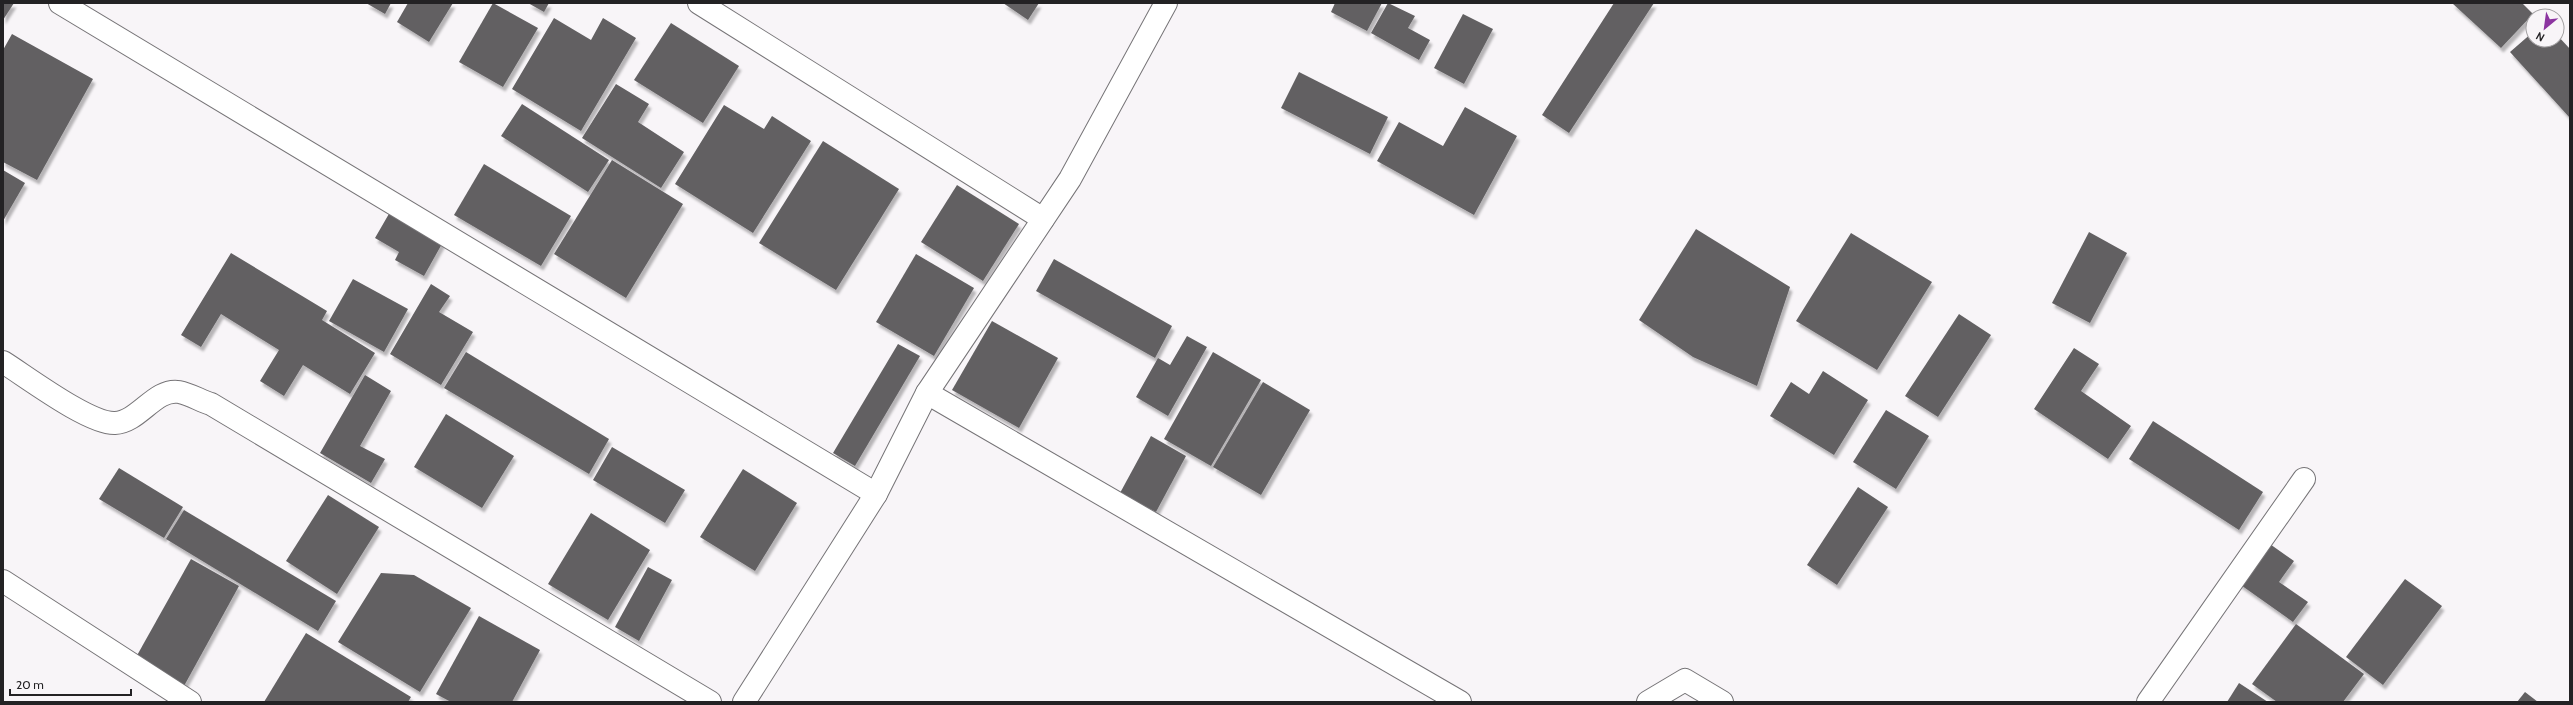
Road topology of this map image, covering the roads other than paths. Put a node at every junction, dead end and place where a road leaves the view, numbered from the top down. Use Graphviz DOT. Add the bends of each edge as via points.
graph roads {
  1 [pos="60,3"];
  2 [pos="699,3"];
  3 [pos="1166,3"];
  4 [pos="1043,219"];
  5 [pos="3,362"];
  6 [pos="927,393"];
  7 [pos="2304,479"];
  8 [pos="876,494"];
  9 [pos="3,581"];
  10 [pos="190,702"];
  11 [pos="710,702"];
  12 [pos="744,702"];
  13 [pos="1460,702"];
  14 [pos="1648,702"];
  15 [pos="1722,702"];
  16 [pos="2148,702"];
  1 -- 8 [label="street"];
  2 -- 4 [label="street"];
  3 -- 4 [label="street" via="1070,179"];
  4 -- 6 [label="street"];
  5 -- 11 [label="street" via="92,418 115,423 135,416 165,394 178,392 210,404"];
  6 -- 8 [label="street"];
  6 -- 13 [label="street"];
  7 -- 16 [label="street"];
  8 -- 12 [label="street"];
  9 -- 10 [label="street"];
  14 -- 15 [label="street" via="1685,680"];
}
